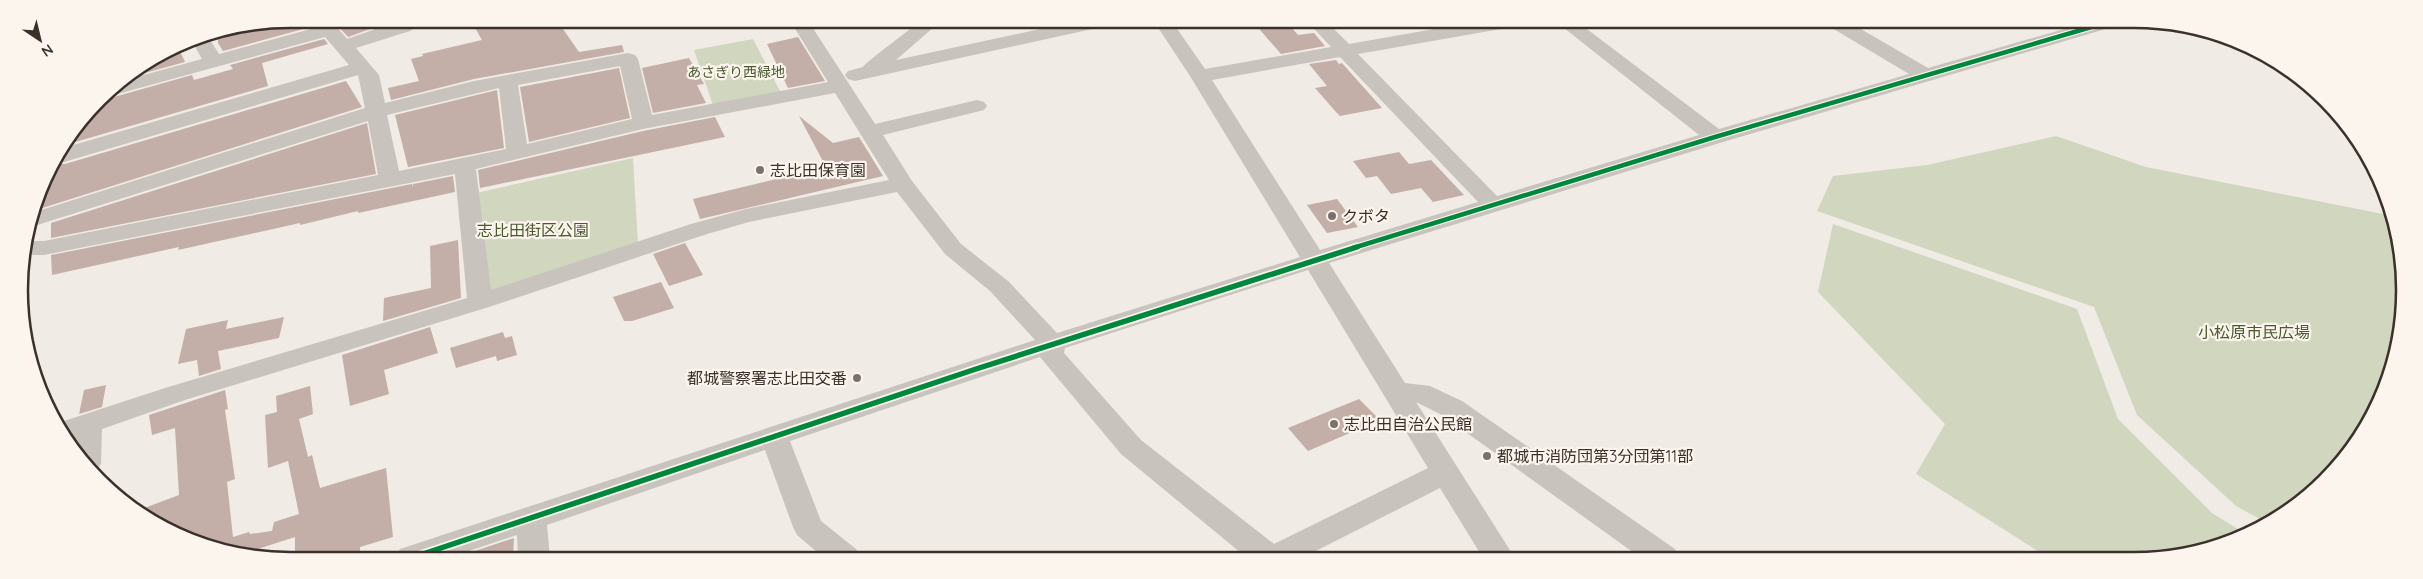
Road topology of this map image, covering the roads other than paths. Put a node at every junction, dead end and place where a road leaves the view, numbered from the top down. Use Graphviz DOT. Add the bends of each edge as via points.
graph roads {
  1 [pos="312,28"];
  2 [pos="328,28"];
  3 [pos="400,28"];
  4 [pos="805,28"];
  5 [pos="923,28"];
  6 [pos="1071,28"];
  7 [pos="1167,28"];
  8 [pos="1323,28"];
  9 [pos="1472,28"];
  10 [pos="1573,28"];
  11 [pos="1846,28"];
  12 [pos="2088,28"];
  13 [pos="202,42"];
  14 [pos="344,46"];
  15 [pos="1344,50"];
  16 [pos="214,62"];
  17 [pos="363,66"];
  18 [pos="1925,75"];
  19 [pos="1200,76"];
  20 [pos="843,80"];
  21 [pos="508,81"];
  22 [pos="125,86"];
  23 [pos="977,106"];
  24 [pos="377,111"];
  25 [pos="643,123"];
  26 [pos="870,132"];
  27 [pos="1715,136"];
  28 [pos="517,152"];
  29 [pos="65,154"];
  30 [pos="465,165"];
  31 [pos="390,179"];
  32 [pos="903,184"];
  33 [pos="1493,205"];
  34 [pos="37,219"];
  35 [pos="31,248"];
  36 [pos="1312,260"];
  37 [pos="480,302"];
  38 [pos="1052,343"];
  39 [pos="1397,392"];
  40 [pos="75,428"];
  41 [pos="774,436"];
  42 [pos="81,448"];
  43 [pos="1446,472"];
  44 [pos="531,519"];
  45 [pos="429,552"];
  46 [pos="534,552"];
  47 [pos="837,552"];
  48 [pos="1262,552"];
  49 [pos="1286,552"];
  50 [pos="1496,552"];
  51 [pos="1656,552"];
  1 -- 16 [label="street"];
  2 -- 14 [label="street"];
  3 -- 14 [label="street"];
  4 -- 20 [label="street"];
  5 -- 20 [label="street" via="882,62"];
  6 -- 20 [label="street"];
  7 -- 19 [label="street"];
  8 -- 15 [label="street"];
  9 -- 15 [label="street"];
  10 -- 27 [label="street"];
  11 -- 18 [label="street"];
  12 -- 18 [label="street"];
  13 -- 16 [label="street"];
  14 -- 17 [label="street"];
  15 -- 19 [label="street"];
  15 -- 33 [label="street"];
  16 -- 22 [label="street"];
  17 -- 24 [label="street" via="369,75"];
  17 -- 29 [label="street"];
  18 -- 27 [label="street"];
  19 -- 36 [label="street"];
  20 -- 25 [label="street"];
  20 -- 26 [label="street"];
  21 -- 24 [label="street"];
  21 -- 25 [label="street" via="628,59"];
  21 -- 28 [label="street"];
  23 -- 26 [label="street"];
  24 -- 31 [label="street"];
  24 -- 34 [label="street"];
  25 -- 28 [label="street"];
  26 -- 32 [label="street"];
  27 -- 33 [label="street"];
  28 -- 30 [label="street"];
  30 -- 31 [label="street"];
  30 -- 37 [label="street"];
  31 -- 35 [label="street"];
  32 -- 37 [label="street" via="746,216 699,229"];
  32 -- 38 [label="street" via="953,249 1000,286"];
  33 -- 36 [label="street"];
  36 -- 38 [label="street"];
  36 -- 39 [label="street"];
  37 -- 40 [label="street"];
  38 -- 41 [label="street"];
  38 -- 48 [label="street" via="1051,354 1131,447"];
  39 -- 43 [label="street"];
  39 -- 51 [label="street" via="1420,392 1452,408"];
  40 -- 42 [label="street"];
  41 -- 44 [label="street"];
  41 -- 47 [label="street" via="808,527"];
  43 -- 49 [label="street"];
  43 -- 50 [label="street"];
  44 -- 45 [label="street"];
  44 -- 46 [label="street"];
}
